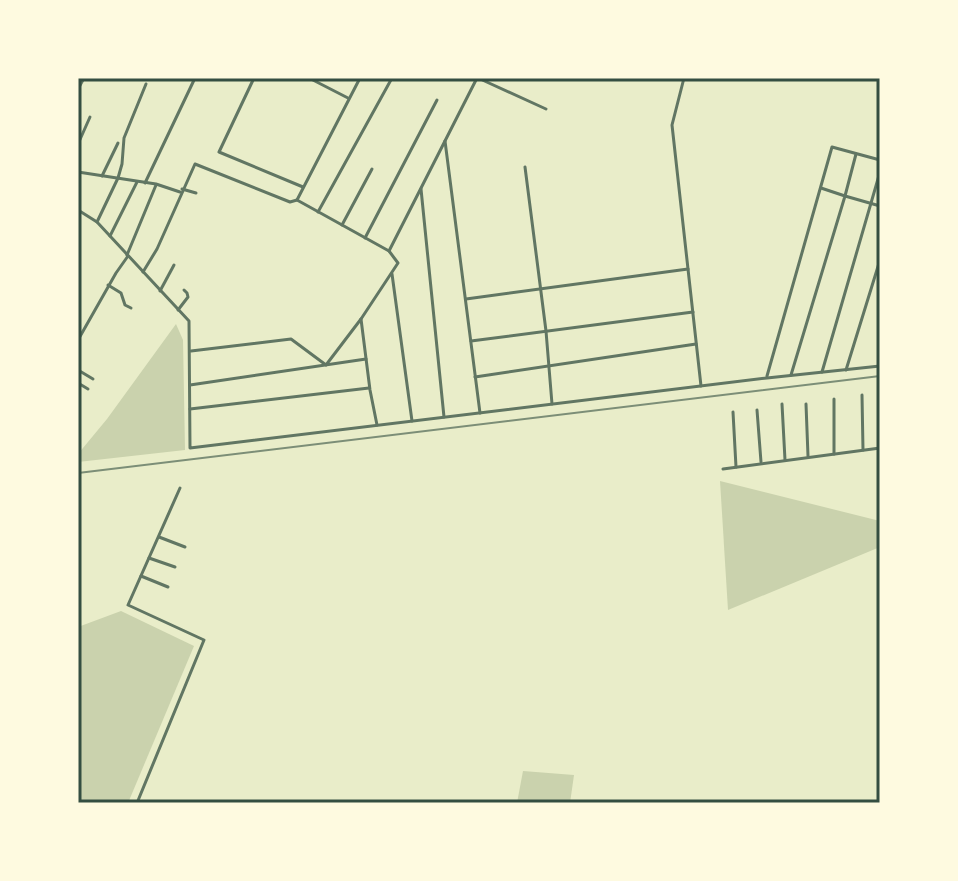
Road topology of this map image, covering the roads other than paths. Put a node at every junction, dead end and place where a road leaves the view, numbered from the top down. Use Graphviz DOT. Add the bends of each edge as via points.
graph roads {
  1 [pos="84,78"];
  2 [pos="195,78"];
  3 [pos="254,78"];
  4 [pos="309,78"];
  5 [pos="360,78"];
  6 [pos="392,78"];
  7 [pos="477,78"];
  8 [pos="684,78"];
  9 [pos="146,84"];
  10 [pos="78,89"];
  11 [pos="350,99"];
  12 [pos="437,100"];
  13 [pos="546,109"];
  14 [pos="90,117"];
  15 [pos="445,141"];
  16 [pos="118,143"];
  17 [pos="78,144"];
  18 [pos="856,154"];
  19 [pos="880,160"];
  20 [pos="525,167"];
  21 [pos="372,169"];
  22 [pos="78,172"];
  23 [pos="880,172"];
  24 [pos="102,176"];
  25 [pos="118,178"];
  26 [pos="137,181"];
  27 [pos="145,183"];
  28 [pos="156,184"];
  29 [pos="303,187"];
  30 [pos="820,188"];
  31 [pos="421,189"];
  32 [pos="182,191"];
  33 [pos="196,193"];
  34 [pos="845,196"];
  35 [pos="297,200"];
  36 [pos="870,203"];
  37 [pos="880,206"];
  38 [pos="78,210"];
  39 [pos="318,212"];
  40 [pos="97,222"];
  41 [pos="342,225"];
  42 [pos="110,236"];
  43 [pos="365,238"];
  44 [pos="389,251"];
  45 [pos="128,256"];
  46 [pos="880,260"];
  47 [pos="174,265"];
  48 [pos="688,269"];
  49 [pos="143,272"];
  50 [pos="392,274"];
  51 [pos="108,285"];
  52 [pos="540,288"];
  53 [pos="184,290"];
  54 [pos="160,291"];
  55 [pos="465,299"];
  56 [pos="131,308"];
  57 [pos="178,310"];
  58 [pos="693,312"];
  59 [pos="361,319"];
  60 [pos="546,331"];
  61 [pos="78,340"];
  62 [pos="470,341"];
  63 [pos="696,344"];
  64 [pos="189,351"];
  65 [pos="366,359"];
  66 [pos="326,365"];
  67 [pos="549,366"];
  68 [pos="880,366"];
  69 [pos="78,370"];
  70 [pos="846,370"];
  71 [pos="822,372"];
  72 [pos="791,375"];
  73 [pos="475,377"];
  74 [pos="767,378"];
  75 [pos="93,379"];
  76 [pos="78,383"];
  77 [pos="190,385"];
  78 [pos="701,386"];
  79 [pos="369,388"];
  80 [pos="88,389"];
  81 [pos="862,395"];
  82 [pos="834,399"];
  83 [pos="552,404"];
  84 [pos="782,404"];
  85 [pos="806,404"];
  86 [pos="190,409"];
  87 [pos="757,410"];
  88 [pos="733,412"];
  89 [pos="480,413"];
  90 [pos="444,417"];
  91 [pos="412,421"];
  92 [pos="377,425"];
  93 [pos="880,448"];
  94 [pos="863,450"];
  95 [pos="834,454"];
  96 [pos="808,458"];
  97 [pos="785,461"];
  98 [pos="761,464"];
  99 [pos="736,467"];
  100 [pos="723,469"];
  101 [pos="180,488"];
  102 [pos="159,537"];
  103 [pos="185,547"];
  104 [pos="149,558"];
  105 [pos="175,567"];
  106 [pos="141,576"];
  107 [pos="168,587"];
  108 [pos="137,803"];
  1 -- 10 [label="street"];
  2 -- 27 [label="street"];
  3 -- 29 [label="street" via="219,152"];
  4 -- 11 [label="street"];
  5 -- 11 [label="street"];
  6 -- 39 [label="street"];
  7 -- 13 [label="street"];
  7 -- 15 [label="street"];
  8 -- 48 [label="street" via="672,125"];
  9 -- 25 [label="street" via="124,138"];
  11 -- 29 [label="street"];
  12 -- 43 [label="street"];
  14 -- 17 [label="street"];
  15 -- 31 [label="street"];
  15 -- 55 [label="street"];
  16 -- 24 [label="street"];
  18 -- 19 [label="street"];
  18 -- 30 [label="street" via="832,147"];
  18 -- 34 [label="street"];
  20 -- 52 [label="street"];
  21 -- 41 [label="street"];
  22 -- 24 [label="street"];
  23 -- 36 [label="street"];
  24 -- 25 [label="street"];
  25 -- 26 [label="street"];
  25 -- 40 [label="street"];
  26 -- 27 [label="street"];
  26 -- 42 [label="street"];
  27 -- 28 [label="street"];
  28 -- 32 [label="street"];
  28 -- 45 [label="street"];
  29 -- 35 [label="street"];
  30 -- 34 [label="street"];
  30 -- 74 [label="street"];
  31 -- 44 [label="street"];
  31 -- 90 [label="street"];
  32 -- 33 [label="street"];
  32 -- 35 [label="street" via="195,164 290,202"];
  32 -- 49 [label="street"];
  34 -- 36 [label="street"];
  34 -- 72 [label="street"];
  35 -- 39 [label="street"];
  36 -- 37 [label="street"];
  36 -- 71 [label="street"];
  38 -- 40 [label="street"];
  39 -- 41 [label="street"];
  40 -- 42 [label="street"];
  41 -- 43 [label="street"];
  42 -- 45 [label="street"];
  43 -- 44 [label="street"];
  44 -- 50 [label="street" via="398,263"];
  45 -- 49 [label="street"];
  45 -- 51 [label="street"];
  46 -- 70 [label="street"];
  47 -- 54 [label="street"];
  48 -- 52 [label="street"];
  48 -- 58 [label="street"];
  49 -- 54 [label="street"];
  50 -- 59 [label="street"];
  50 -- 91 [label="street"];
  51 -- 56 [label="street"];
  51 -- 61 [label="street"];
  52 -- 55 [label="street"];
  52 -- 60 [label="street"];
  53 -- 57 [label="street" via="188,297"];
  54 -- 57 [label="street"];
  55 -- 62 [label="street"];
  57 -- 64 [label="street" via="189,321"];
  58 -- 60 [label="street"];
  58 -- 63 [label="street"];
  59 -- 65 [label="street"];
  59 -- 66 [label="street"];
  60 -- 62 [label="street"];
  60 -- 67 [label="street"];
  62 -- 73 [label="street"];
  63 -- 67 [label="street"];
  63 -- 78 [label="street"];
  64 -- 66 [label="street" via="291,339"];
  64 -- 77 [label="street"];
  65 -- 66 [label="street"];
  65 -- 79 [label="street"];
  66 -- 77 [label="street"];
  67 -- 73 [label="street"];
  67 -- 83 [label="street"];
  68 -- 70 [label="street"];
  69 -- 75 [label="street"];
  70 -- 71 [label="street"];
  71 -- 72 [label="street"];
  72 -- 74 [label="street"];
  73 -- 89 [label="street"];
  74 -- 78 [label="street"];
  76 -- 80 [label="street"];
  77 -- 86 [label="street"];
  78 -- 83 [label="street"];
  79 -- 86 [label="street"];
  79 -- 92 [label="street"];
  81 -- 94 [label="street"];
  82 -- 95 [label="street"];
  83 -- 89 [label="street"];
  84 -- 97 [label="street"];
  85 -- 96 [label="street"];
  86 -- 92 [label="street" via="190,448"];
  87 -- 98 [label="street"];
  88 -- 99 [label="street"];
  89 -- 90 [label="street"];
  90 -- 91 [label="street"];
  91 -- 92 [label="street"];
  93 -- 94 [label="street"];
  94 -- 95 [label="street"];
  95 -- 96 [label="street"];
  96 -- 97 [label="street"];
  97 -- 98 [label="street"];
  98 -- 99 [label="street"];
  99 -- 100 [label="street"];
  101 -- 102 [label="street"];
  102 -- 103 [label="street"];
  102 -- 104 [label="street"];
  104 -- 105 [label="street"];
  104 -- 106 [label="street"];
  106 -- 107 [label="street"];
  106 -- 108 [label="street" via="128,605 204,640"];
}
